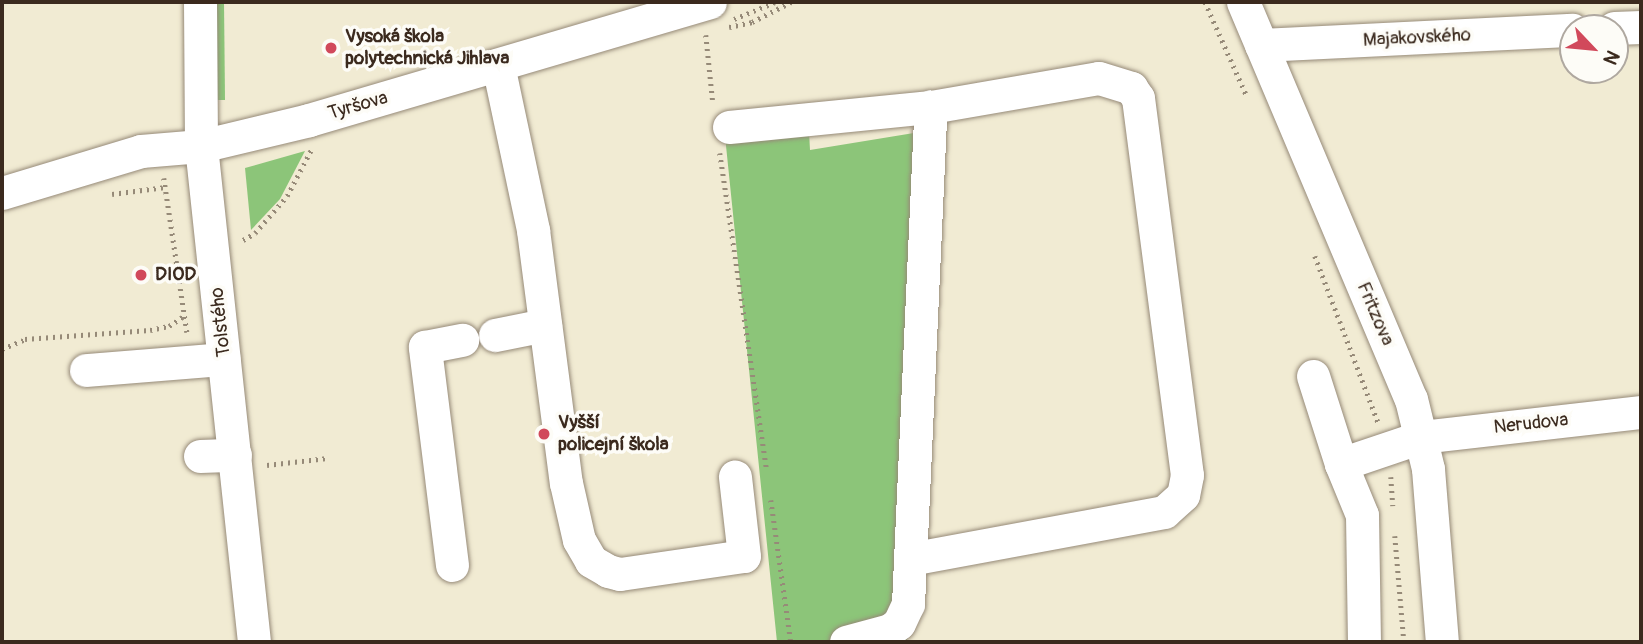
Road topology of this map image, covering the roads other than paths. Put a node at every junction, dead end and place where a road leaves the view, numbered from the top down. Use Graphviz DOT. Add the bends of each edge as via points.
graph roads {
  1 [pos="200,2"];
  2 [pos="1243,2"];
  3 [pos="710,8"];
  4 [pos="1559,31"];
  5 [pos="1261,45"];
  6 [pos="498,65"];
  7 [pos="931,107"];
  8 [pos="721,128"];
  9 [pos="201,146"];
  10 [pos="2,193"];
  11 [pos="545,325"];
  12 [pos="495,335"];
  13 [pos="462,340"];
  14 [pos="225,359"];
  15 [pos="86,370"];
  16 [pos="1313,376"];
  17 [pos="1641,412"];
  18 [pos="1421,437"];
  19 [pos="234,455"];
  20 [pos="200,456"];
  21 [pos="1341,464"];
  22 [pos="735,477"];
  23 [pos="911,559"];
  24 [pos="452,565"];
  25 [pos="254,642"];
  26 [pos="846,642"];
  27 [pos="1364,642"];
  28 [pos="1442,642"];
  1 -- 9 [label="street, Tolstého"];
  2 -- 5 [label="street, Fritzova"];
  3 -- 6 [label="street, Tyršova"];
  4 -- 5 [label="street, Majakovského"];
  5 -- 18 [label="street, Fritzova" via="1411,399"];
  6 -- 9 [label="street, Tyršova"];
  6 -- 11 [label="street" via="533,230"];
  7 -- 8 [label="street"];
  7 -- 23 [label="street"];
  7 -- 23 [label="street" via="1099,78 1131,88 1138,98 1186,485 1175,505 1164,512"];
  9 -- 10 [label="street, Tyršova" via="155,149"];
  9 -- 14 [label="street, Tolstého"];
  11 -- 12 [label="street"];
  11 -- 22 [label="street" via="566,483 579,540 591,561 620,574 744,556"];
  13 -- 24 [label="street" via="425,347"];
  14 -- 15 [label="street"];
  14 -- 19 [label="street, Tolstého"];
  16 -- 21 [label="street"];
  17 -- 18 [label="street, Nerudova"];
  18 -- 21 [label="street, Nerudova"];
  18 -- 28 [label="street, Fritzova" via="1428,469"];
  19 -- 20 [label="street"];
  19 -- 25 [label="street, Tolstého"];
  21 -- 27 [label="street" via="1362,515"];
  23 -- 26 [label="street" via="908,604 899,623 890,631"];
}
